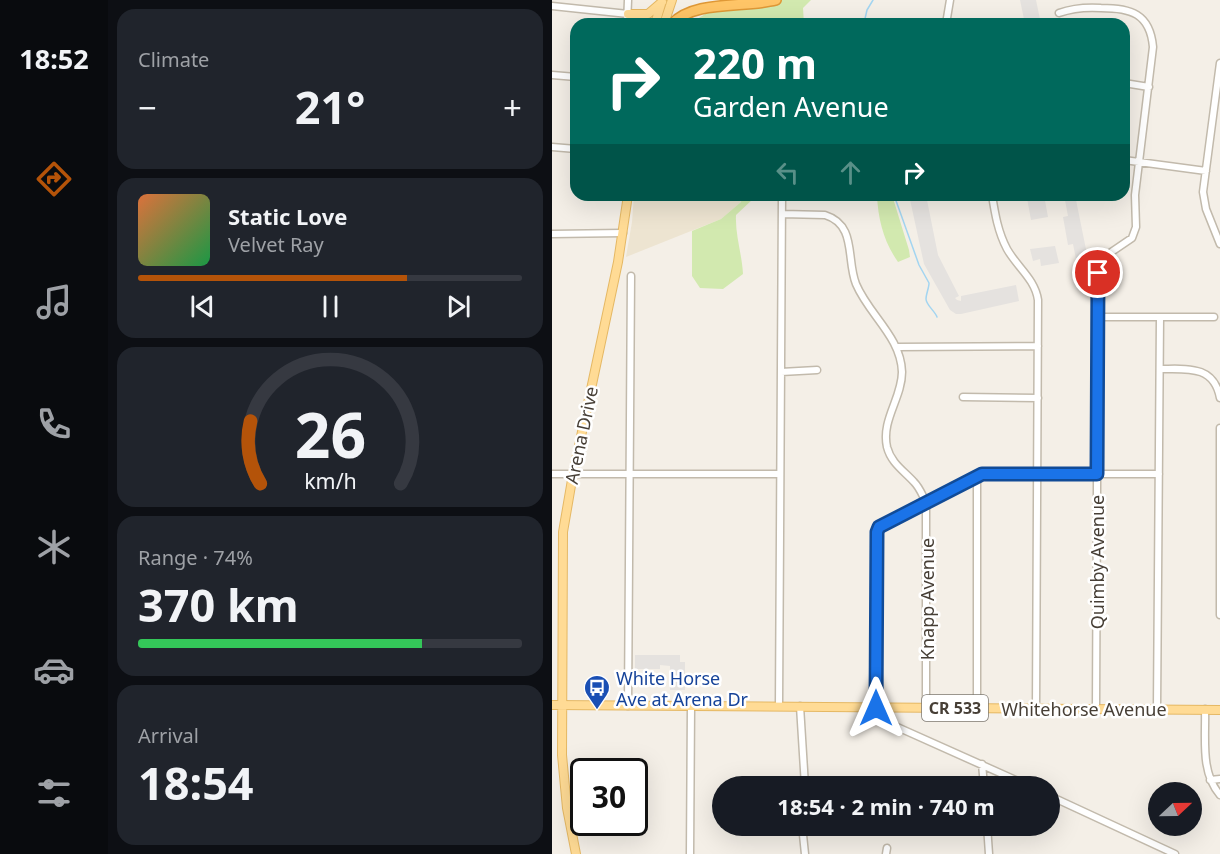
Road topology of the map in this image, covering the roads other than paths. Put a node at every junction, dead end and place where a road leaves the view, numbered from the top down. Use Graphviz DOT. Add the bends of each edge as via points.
graph roads {
  1 [pos="628,0"];
  2 [pos="672,0"];
  3 [pos="776,0"];
  4 [pos="950,0"];
  5 [pos="662,1"];
  6 [pos="552,6"];
  7 [pos="1059,13"];
  8 [pos="628,14"];
  9 [pos="628,18"];
  10 [pos="657,18"];
  11 [pos="666,18"];
  12 [pos="678,18"];
  13 [pos="947,18"];
  14 [pos="1220,63"];
  15 [pos="552,75"];
  16 [pos="570,76"];
  17 [pos="1130,84"];
  18 [pos="1149,87"];
  19 [pos="1216,115"];
  20 [pos="552,147"];
  21 [pos="570,148"];
  22 [pos="1130,161"];
  23 [pos="1140,162"];
  24 [pos="1206,171"];
  25 [pos="623,201"];
  26 [pos="627,201"];
  27 [pos="782,201"];
  28 [pos="993,201"];
  29 [pos="782,214"];
  30 [pos="623,233"];
  31 [pos="552,234"];
  32 [pos="1220,244"];
  33 [pos="631,276"];
  34 [pos="1098,316"];
  35 [pos="1160,317"];
  36 [pos="1214,317"];
  37 [pos="1038,346"];
  38 [pos="897,347"];
  39 [pos="1160,369"];
  40 [pos="817,370"];
  41 [pos="781,372"];
  42 [pos="1218,382"];
  43 [pos="963,397"];
  44 [pos="1038,398"];
  45 [pos="1220,398"];
  46 [pos="1220,428"];
  47 [pos="552,474"];
  48 [pos="573,474"];
  49 [pos="629,474"];
  50 [pos="780,474"];
  51 [pos="1037,474"];
  52 [pos="1097,474"];
  53 [pos="1159,474"];
  54 [pos="977,476"];
  55 [pos="926,502"];
  56 [pos="1220,615"];
  57 [pos="552,705"];
  58 [pos="561,705"];
  59 [pos="779,705"];
  60 [pos="628,706"];
  61 [pos="691,706"];
  62 [pos="800,706"];
  63 [pos="876,708"];
  64 [pos="926,708"];
  65 [pos="977,709"];
  66 [pos="1036,709"];
  67 [pos="1096,709"];
  68 [pos="1157,709"];
  69 [pos="1205,710"];
  70 [pos="1220,710"];
  71 [pos="982,764"];
  72 [pos="804,776"];
  73 [pos="983,776"];
  74 [pos="1008,776"];
  75 [pos="1210,780"];
  76 [pos="1220,780"];
  77 [pos="1220,795"];
  78 [pos="1060,801"];
  79 [pos="803,836"];
  80 [pos="988,836"];
  81 [pos="576,854"];
  82 [pos="690,854"];
  83 [pos="805,854"];
  84 [pos="989,854"];
  85 [pos="1175,854"];
  1 -- 8 [label="street"];
  2 -- 11 [label="main road"];
  3 -- 12 [label="highway" via="699,7"];
  4 -- 13 [label="street"];
  5 -- 8 [label="main road" via="648,14"];
  5 -- 10 [label="main road"];
  6 -- 8 [label="street"];
  7 -- 18 [label="street, Quimby Avenue" via="1080,7 1133,11 1149,28 1153,40"];
  8 -- 9 [label="street"];
  14 -- 19 [label="street"];
  15 -- 16 [label="street"];
  17 -- 18 [label="street"];
  18 -- 23 [label="street, Quimby Avenue"];
  19 -- 24 [label="street"];
  20 -- 21 [label="street"];
  22 -- 23 [label="street"];
  23 -- 24 [label="street"];
  23 -- 34 [label="street, Quimby Avenue" via="1136,227 1132,238 1107,255 1100,266"];
  24 -- 32 [label="street" via="1204,201"];
  25 -- 30 [label="main road, Arena Drive"];
  26 -- 30 [label="main road, Arena Drive"];
  27 -- 29 [label="street"];
  28 -- 37 [label="street" via="1006,247 1037,290"];
  29 -- 38 [label="street" via="825,215 842,225 849,240 857,286"];
  29 -- 41 [label="street"];
  30 -- 31 [label="street"];
  30 -- 48 [label="main road, Arena Drive"];
  33 -- 49 [label="street"];
  34 -- 35 [label="street"];
  34 -- 52 [label="street, Quimby Avenue"];
  35 -- 36 [label="street"];
  35 -- 39 [label="street"];
  37 -- 38 [label="street"];
  37 -- 44 [label="street"];
  38 -- 55 [label="street" via="902,381 887,426 886,442 891,458 915,483"];
  39 -- 42 [label="street" via="1196,370"];
  39 -- 53 [label="street"];
  40 -- 41 [label="street"];
  41 -- 50 [label="street"];
  42 -- 45 [label="street"];
  43 -- 44 [label="street"];
  44 -- 51 [label="street"];
  46 -- 56 [label="street"];
  47 -- 48 [label="street"];
  48 -- 49 [label="street"];
  48 -- 58 [label="main road, Arena Drive" via="563,532"];
  49 -- 50 [label="street"];
  49 -- 60 [label="street"];
  50 -- 59 [label="street"];
  51 -- 52 [label="street"];
  51 -- 54 [label="street"];
  51 -- 66 [label="street"];
  52 -- 53 [label="street"];
  52 -- 67 [label="street, Quimby Avenue"];
  53 -- 68 [label="street"];
  54 -- 55 [label="street"];
  54 -- 65 [label="street"];
  55 -- 63 [label="street" via="879,527"];
  55 -- 64 [label="street, Knapp Avenue"];
  57 -- 58 [label="main road, Whitehorse Avenue / CR 533"];
  58 -- 60 [label="main road, Whitehorse Avenue / CR 533"];
  58 -- 81 [label="main road, Arena Drive" via="564,782"];
  59 -- 61 [label="main road, Whitehorse Avenue / CR 533"];
  59 -- 62 [label="main road, Whitehorse Avenue / CR 533"];
  60 -- 61 [label="main road, Whitehorse Avenue / CR 533"];
  61 -- 82 [label="street"];
  62 -- 63 [label="main road, Whitehorse Avenue / CR 533"];
  62 -- 72 [label="street"];
  63 -- 64 [label="main road, Whitehorse Avenue / CR 533"];
  63 -- 71 [label="street" via="886,722"];
  64 -- 65 [label="main road, Whitehorse Avenue / CR 533"];
  65 -- 66 [label="main road, Whitehorse Avenue / CR 533"];
  66 -- 67 [label="main road, Whitehorse Avenue / CR 533"];
  67 -- 68 [label="main road, Whitehorse Avenue / CR 533"];
  68 -- 69 [label="main road, Whitehorse Avenue / CR 533"];
  69 -- 70 [label="main road, Whitehorse Avenue / CR 533"];
  69 -- 75 [label="street"];
  71 -- 73 [label="street"];
  71 -- 74 [label="street"];
  75 -- 76 [label="street"];
  75 -- 77 [label="street"];
  78 -- 85 [label="street"];
  79 -- 83 [label="street"];
  80 -- 84 [label="street"];
}
